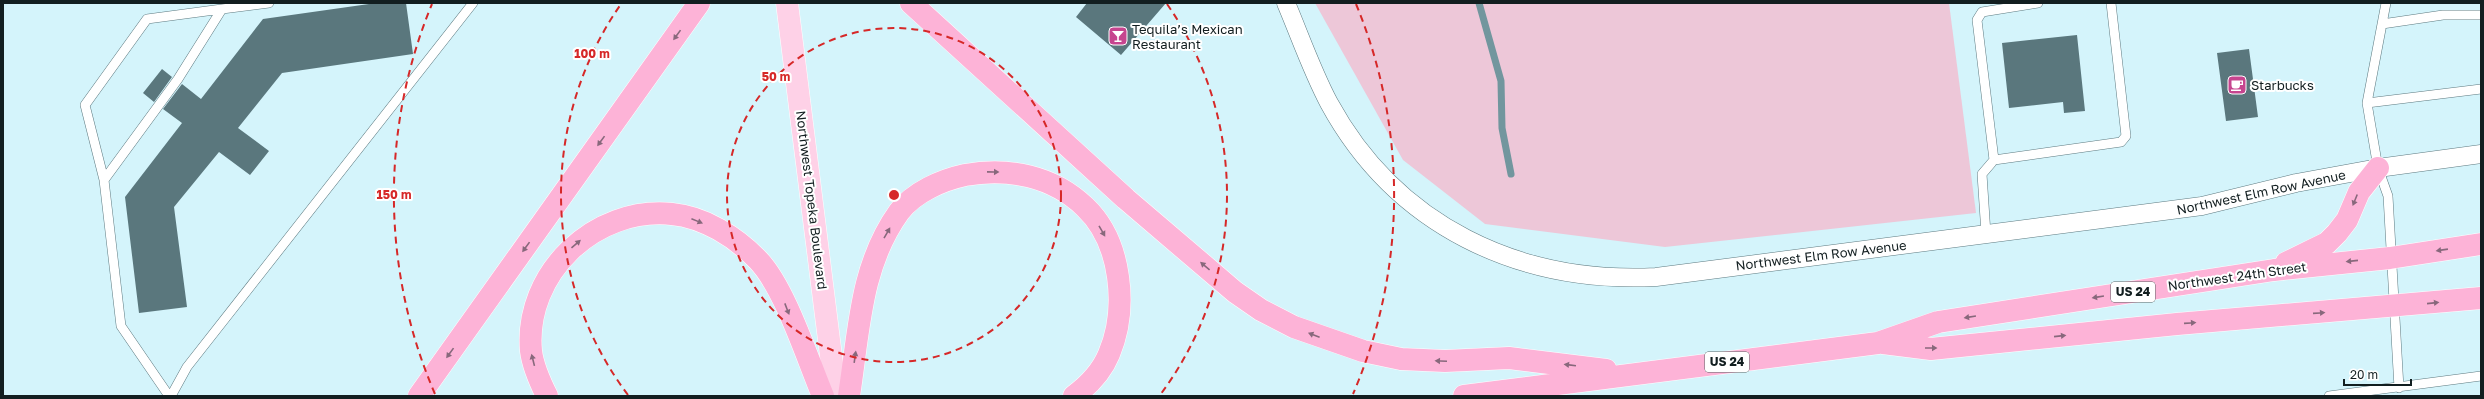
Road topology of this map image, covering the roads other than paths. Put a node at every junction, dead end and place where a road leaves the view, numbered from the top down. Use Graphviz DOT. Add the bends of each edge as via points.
graph roads {
  1 [pos="269,3"];
  2 [pos="473,3"];
  3 [pos="699,3"];
  4 [pos="787,3"];
  5 [pos="911,3"];
  6 [pos="1286,3"];
  7 [pos="2038,3"];
  8 [pos="2111,3"];
  9 [pos="2386,3"];
  10 [pos="222,9"];
  11 [pos="2481,15"];
  12 [pos="2382,24"];
  13 [pos="2481,89"];
  14 [pos="2367,103"];
  15 [pos="2481,154"];
  16 [pos="1994,160"];
  17 [pos="2378,168"];
  18 [pos="104,180"];
  19 [pos="1986,234"];
  20 [pos="2481,244"];
  21 [pos="2390,258"];
  22 [pos="2274,270"];
  23 [pos="2481,298"];
  24 [pos="2394,307"];
  25 [pos="1878,343"];
  26 [pos="1637,374"];
  27 [pos="2481,376"];
  28 [pos="1576,381"];
  29 [pos="2399,388"];
  30 [pos="170,396"];
  31 [pos="419,396"];
  32 [pos="547,396"];
  33 [pos="822,396"];
  34 [pos="836,396"];
  35 [pos="849,396"];
  36 [pos="1074,396"];
  37 [pos="1464,396"];
  38 [pos="1534,396"];
  39 [pos="2329,396"];
  1 -- 10 [label="lane"];
  2 -- 30 [label="lane" via="187,367"];
  3 -- 31 [label="highway, one-way"];
  4 -- 34 [label="main road, Northwest Topeka Boulevard"];
  26 -- 5 [label="highway, one-way" via="1509,358 1445,361 1401,359 1363,351 1294,327 1261,310 1223,282 1126,199"];
  6 -- 19 [label="street, Northwest Elm Row Avenue" via="1329,103 1351,138 1378,171 1413,204 1453,232 1520,262 1588,276 1656,276"];
  7 -- 16 [label="lane" via="1982,12 1977,20"];
  8 -- 16 [label="lane" via="2126,136 2121,142"];
  9 -- 12 [label="lane"];
  10 -- 18 [label="lane" via="178,79"];
  10 -- 18 [label="lane" via="147,19 85,105"];
  11 -- 12 [label="lane" via="2443,15"];
  12 -- 14 [label="lane"];
  13 -- 14 [label="lane"];
  14 -- 17 [label="lane"];
  15 -- 17 [label="street, Northwest Elm Row Avenue"];
  16 -- 19 [label="lane" via="1982,174"];
  17 -- 19 [label="street, Northwest Elm Row Avenue" via="2296,183 2202,206"];
  17 -- 21 [label="lane" via="2388,196"];
  17 -- 22 [label="highway, one-way" via="2358,192 2347,220 2327,243"];
  18 -- 30 [label="lane" via="121,326"];
  20 -- 21 [label="highway, Northwest 24th Street / US 24, one-way"];
  21 -- 22 [label="highway, Northwest 24th Street / US 24, one-way"];
  21 -- 24 [label="lane"];
  22 -- 25 [label="highway, Northwest 24th Street / US 24, one-way" via="1938,322"];
  24 -- 23 [label="highway, Northwest 24th Street / US 24, one-way"];
  25 -- 24 [label="highway, Northwest 24th Street / US 24, one-way" via="1931,349 2177,324"];
  24 -- 29 [label="lane"];
  25 -- 26 [label="highway, Northwest 24th Street / US 24"];
  26 -- 28 [label="highway, Northwest 24th Street / US 24"];
  27 -- 29 [label="lane"];
  28 -- 37 [label="highway, Northwest 24th Street / US 24"];
  28 -- 38 [label="highway"];
  29 -- 39 [label="lane"];
  32 -- 33 [label="highway, one-way" via="538,376 531,349 536,305 547,278 564,254 586,235 628,217 656,213 686,216 723,232 759,261 782,296"];
  35 -- 36 [label="highway, one-way" via="868,273 878,248 900,210 931,187 952,178 985,172 1014,173 1049,183 1069,194 1086,208 1106,239 1116,264 1120,316 1109,355 1089,385"];
}
